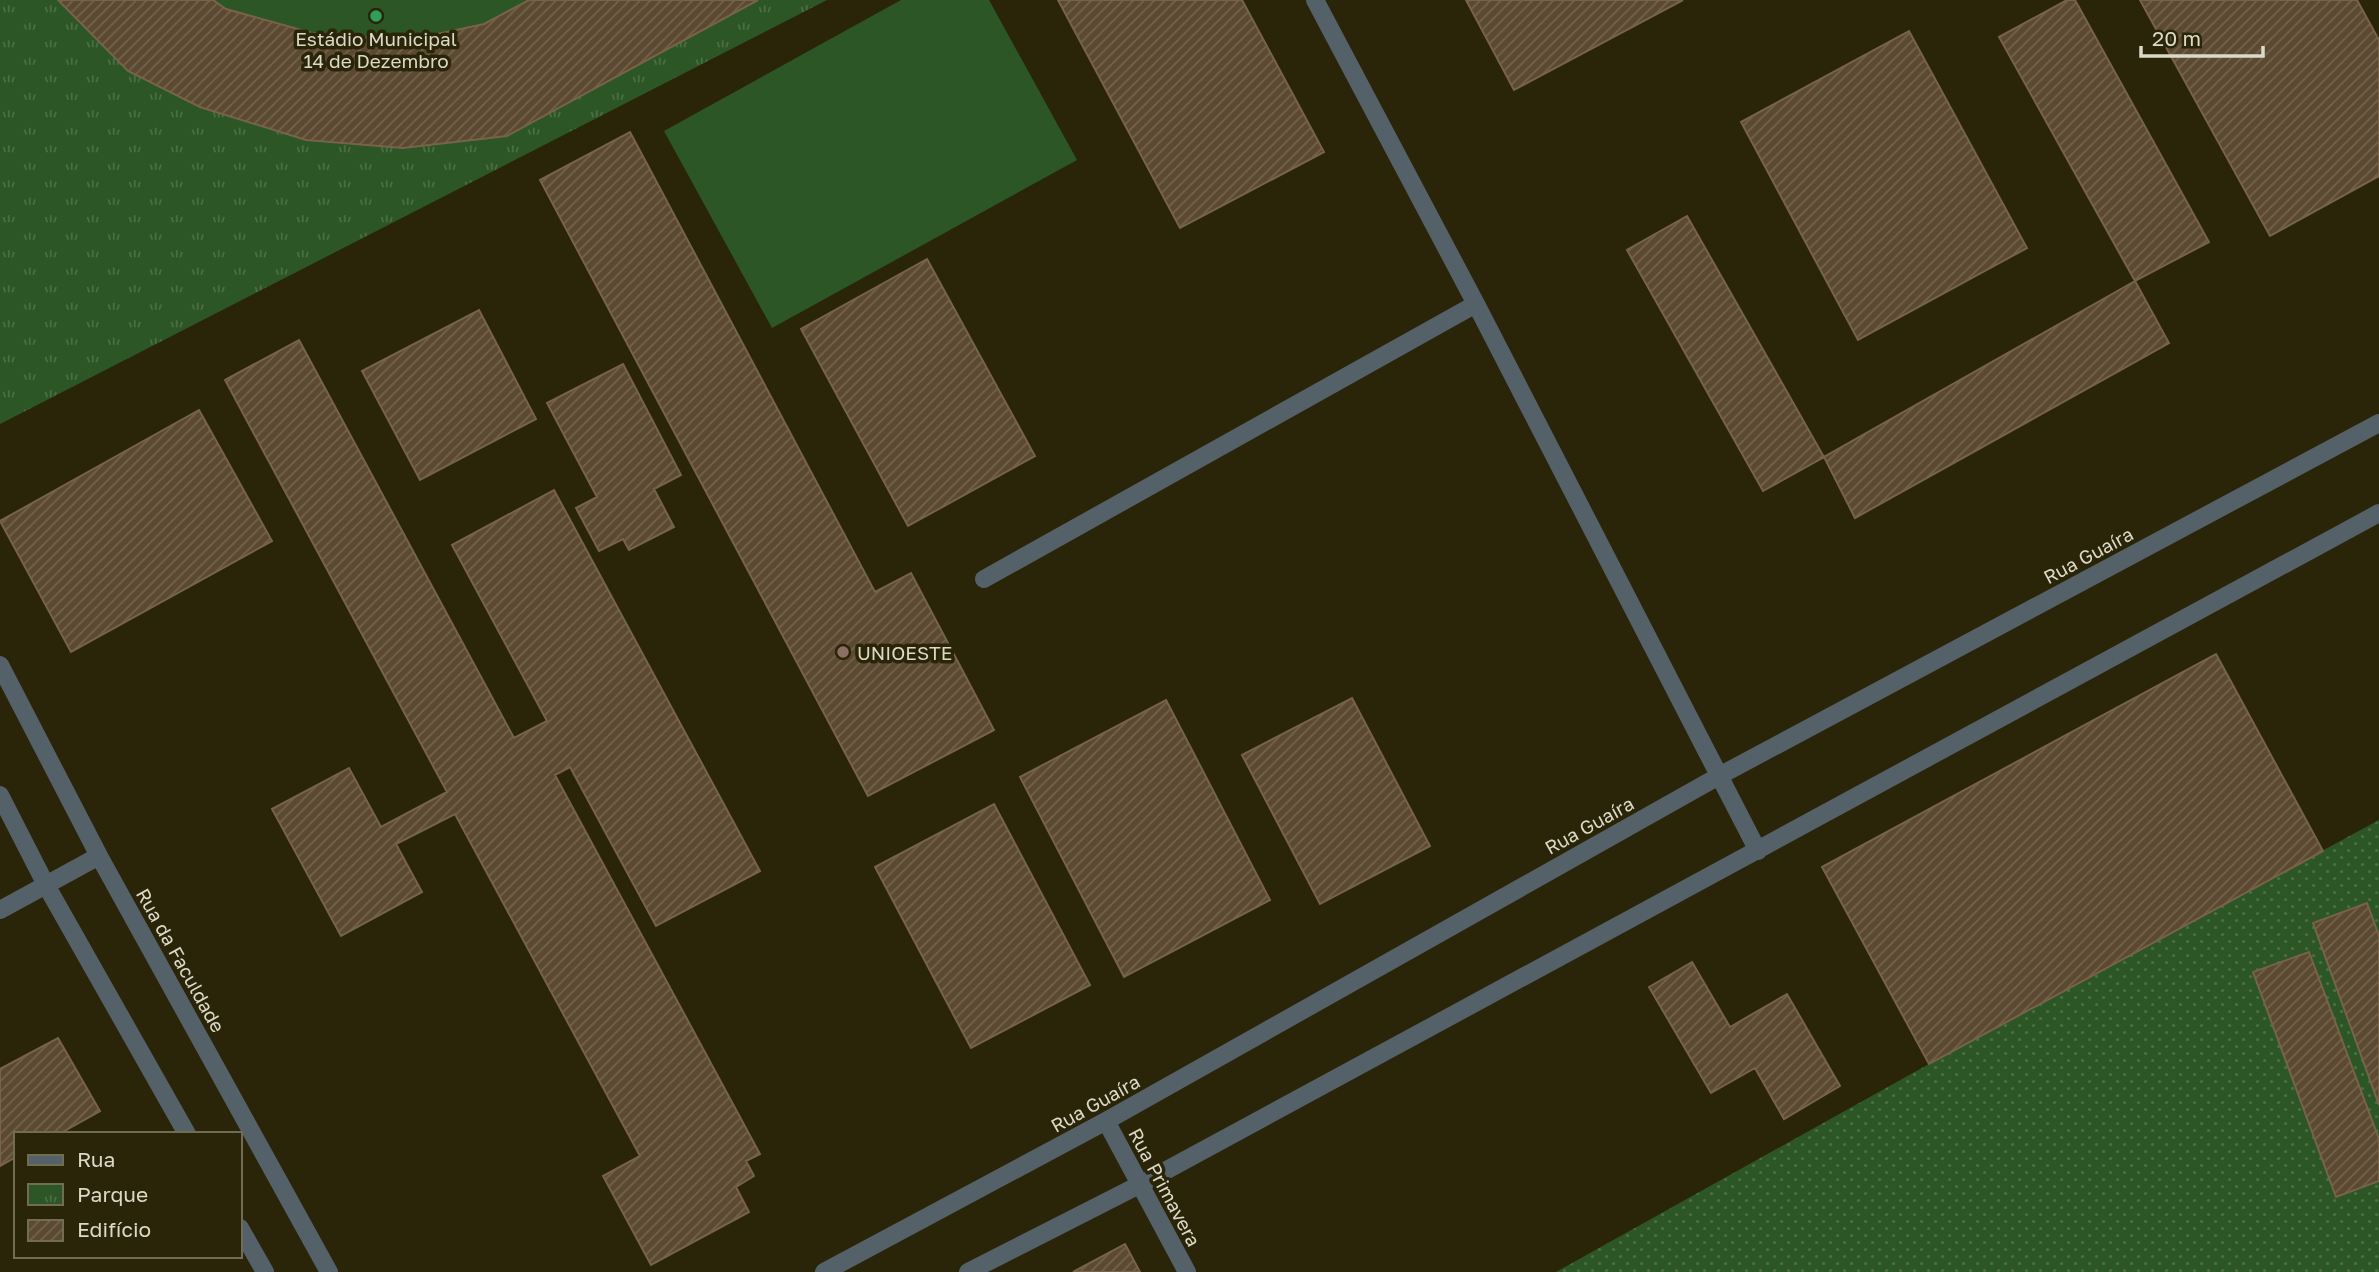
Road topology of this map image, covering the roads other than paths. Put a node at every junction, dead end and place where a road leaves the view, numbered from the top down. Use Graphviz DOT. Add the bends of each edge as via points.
graph roads {
  1 [pos="1315,0"];
  2 [pos="1476,304"];
  3 [pos="2379,423"];
  4 [pos="2379,513"];
  5 [pos="984,579"];
  6 [pos="0,665"];
  7 [pos="1719,776"];
  8 [pos="0,795"];
  9 [pos="1758,851"];
  10 [pos="99,856"];
  11 [pos="46,885"];
  12 [pos="0,910"];
  13 [pos="1106,1121"];
  14 [pos="186,1132"];
  15 [pos="1140,1184"];
  16 [pos="242,1232"];
  17 [pos="265,1272"];
  18 [pos="329,1272"];
  19 [pos="824,1272"];
  20 [pos="968,1272"];
  21 [pos="1187,1272"];
  1 -- 2 [label="street"];
  2 -- 5 [label="street"];
  2 -- 7 [label="street"];
  3 -- 7 [label="street, Rua Guaíra"];
  4 -- 9 [label="street"];
  6 -- 10 [label="street, Rua da Faculdade"];
  7 -- 9 [label="street"];
  7 -- 13 [label="street, Rua Guaíra"];
  8 -- 11 [label="street"];
  9 -- 15 [label="street"];
  10 -- 11 [label="street"];
  10 -- 18 [label="street, Rua da Faculdade"];
  11 -- 12 [label="street"];
  11 -- 14 [label="street"];
  13 -- 15 [label="street, Rua Primavera"];
  13 -- 19 [label="street, Rua Guaíra"];
  15 -- 20 [label="street"];
  15 -- 21 [label="street, Rua Primavera"];
  16 -- 17 [label="street"];
}
